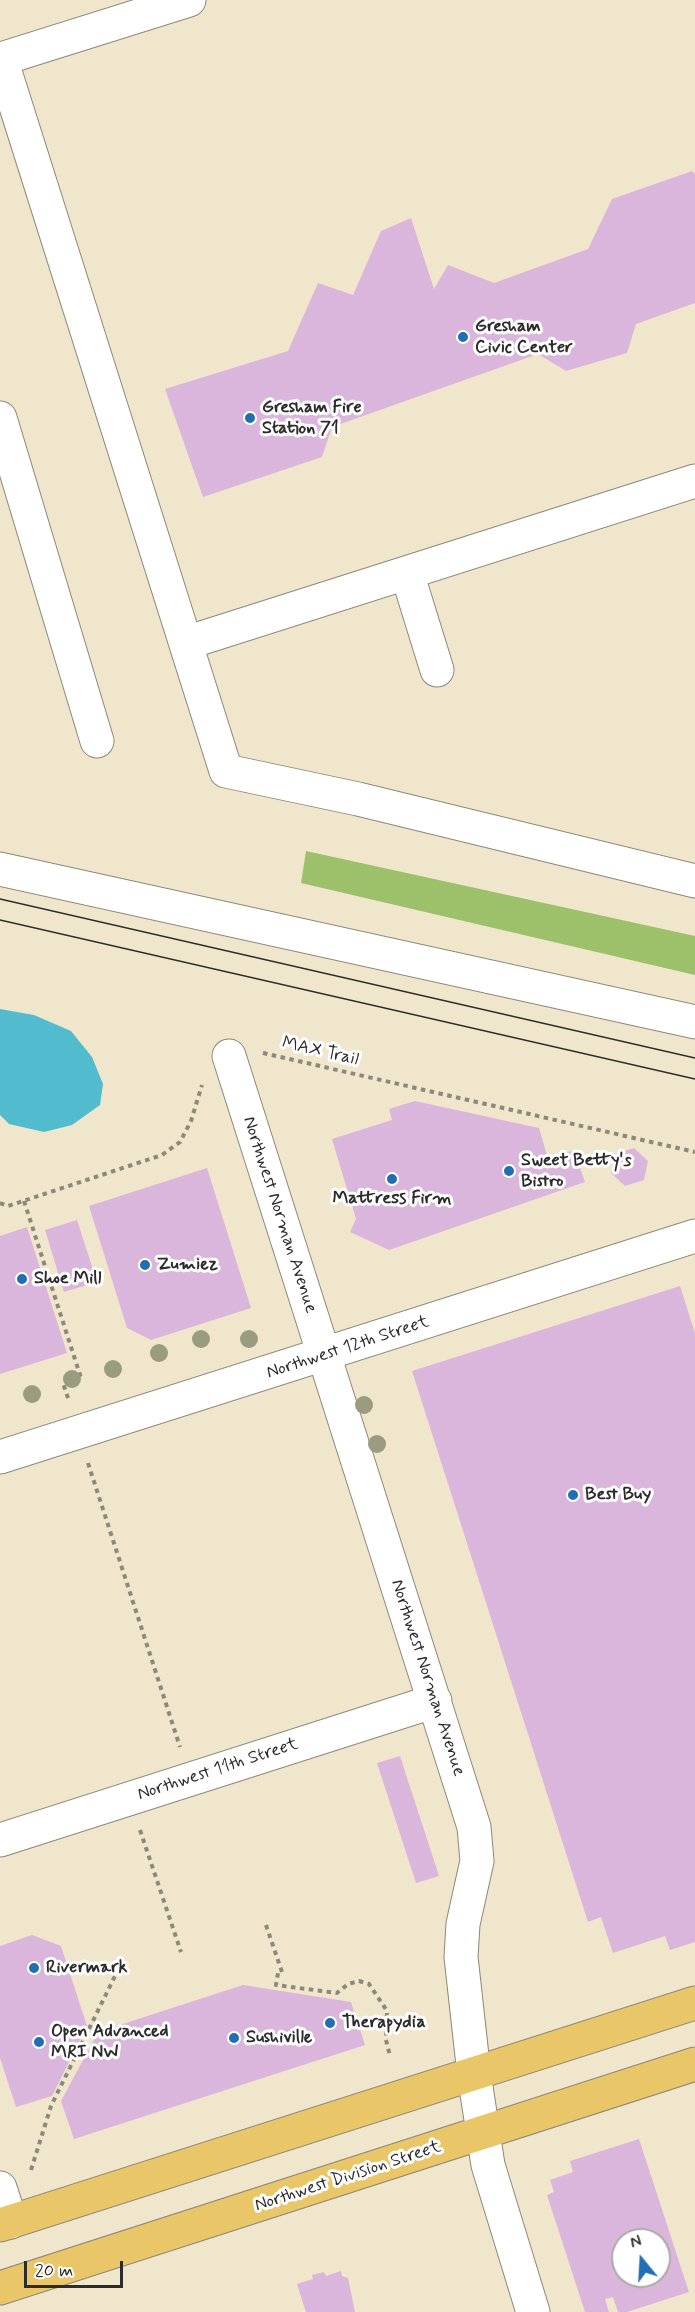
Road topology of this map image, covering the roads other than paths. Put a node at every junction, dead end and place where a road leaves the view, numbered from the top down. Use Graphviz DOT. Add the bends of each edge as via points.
graph roads {
  1 [pos="189,0"];
  2 [pos="0,418"];
  3 [pos="695,481"];
  4 [pos="407,573"];
  5 [pos="186,643"];
  6 [pos="437,670"];
  7 [pos="98,741"];
  8 [pos="0,869"];
  9 [pos="695,880"];
  10 [pos="695,1022"];
  11 [pos="229,1056"];
  12 [pos="695,1236"];
  13 [pos="324,1356"];
  14 [pos="0,1457"];
  15 [pos="435,1701"];
  16 [pos="0,1840"];
  17 [pos="695,2002"];
  18 [pos="695,2064"];
  19 [pos="474,2074"];
  20 [pos="482,2133"];
  21 [pos="0,2188"];
  22 [pos="5,2224"];
  23 [pos="0,2288"];
  24 [pos="533,2312"];
  1 -- 5 [label="street" via="1,59"];
  2 -- 7 [label="street"];
  3 -- 4 [label="street"];
  4 -- 5 [label="street"];
  4 -- 6 [label="street"];
  5 -- 9 [label="street" via="226,771"];
  8 -- 10 [label="street"];
  11 -- 13 [label="street, Northwest Norman Avenue"];
  12 -- 13 [label="street, Northwest 12th Street"];
  13 -- 14 [label="street, Northwest 12th Street"];
  13 -- 15 [label="street, Northwest Norman Avenue"];
  15 -- 16 [label="street, Northwest 11th Street"];
  15 -- 19 [label="street, Northwest Norman Avenue" via="477,1846 461,1957"];
  17 -- 19 [label="main road"];
  18 -- 20 [label="main road, Northwest Division Street"];
  19 -- 20 [label="street, Northwest Norman Avenue"];
  19 -- 22 [label="main road"];
  20 -- 23 [label="main road, Northwest Division Street"];
  20 -- 24 [label="street, Northwest Norman Avenue" via="503,2219"];
  21 -- 22 [label="street"];
}
